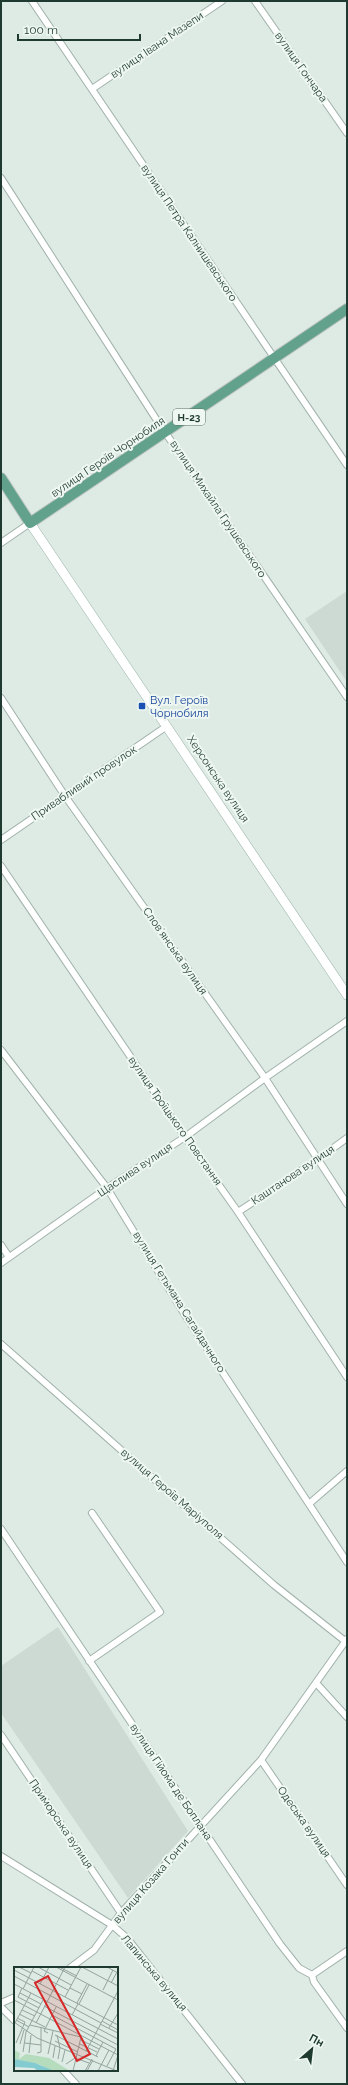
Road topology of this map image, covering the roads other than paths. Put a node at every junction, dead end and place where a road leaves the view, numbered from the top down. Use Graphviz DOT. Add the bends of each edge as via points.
graph roads {
  1 [pos="32,1"];
  2 [pos="222,1"];
  3 [pos="255,1"];
  4 [pos="92,89"];
  5 [pos="347,133"];
  6 [pos="1,178"];
  7 [pos="347,309"];
  8 [pos="274,359"];
  9 [pos="166,432"];
  10 [pos="347,465"];
  11 [pos="1,478"];
  12 [pos="30,523"];
  13 [pos="1,543"];
  14 [pos="347,697"];
  15 [pos="1,698"];
  16 [pos="167,726"];
  17 [pos="65,796"];
  18 [pos="1,840"];
  19 [pos="1,866"];
  20 [pos="347,995"];
  21 [pos="347,1021"];
  22 [pos="1,1050"];
  23 [pos="265,1078"];
  24 [pos="185,1137"];
  25 [pos="347,1138"];
  26 [pos="317,1160"];
  27 [pos="107,1188"];
  28 [pos="347,1204"];
  29 [pos="238,1212"];
  30 [pos="1,1245"];
  31 [pos="9,1257"];
  32 [pos="1,1263"];
  33 [pos="1,1344"];
  34 [pos="347,1377"];
  35 [pos="347,1471"];
  36 [pos="310,1504"];
  37 [pos="92,1513"];
  38 [pos="1,1529"];
  39 [pos="347,1562"];
  40 [pos="346,1640"];
  41 [pos="89,1661"];
  42 [pos="316,1684"];
  43 [pos="347,1717"];
  44 [pos="1,1735"];
  45 [pos="261,1760"];
  46 [pos="200,1825"];
  47 [pos="2,1860"];
  48 [pos="347,1885"];
  49 [pos="121,1913"];
  50 [pos="112,1925"];
  51 [pos="347,1950"];
  52 [pos="71,1967"];
  53 [pos="312,1975"];
  54 [pos="14,1997"];
  55 [pos="1,2003"];
  56 [pos="1,2007"];
  57 [pos="14,2020"];
  58 [pos="347,2028"];
  59 [pos="64,2071"];
  60 [pos="76,2084"];
  61 [pos="242,2084"];
  1 -- 4 [label="street, вулиця Петра Калнишевського"];
  2 -- 4 [label="street, вулиця Івана Мазепи"];
  3 -- 5 [label="street, вулиця Гончара"];
  4 -- 8 [label="street, вулиця Петра Калнишевського"];
  6 -- 9 [label="street, вулиця Михайла Грушевського"];
  7 -- 8 [label="main road, вулиця Героїв Чорнобиля / Н-23"];
  8 -- 9 [label="main road, вулиця Героїв Чорнобиля / Н-23"];
  8 -- 10 [label="street, вулиця Петра Калнишевського"];
  9 -- 12 [label="main road, вулиця Героїв Чорнобиля / Н-23"];
  9 -- 14 [label="street, вулиця Михайла Грушевського"];
  11 -- 12 [label="main road, Херсонська вулиця"];
  12 -- 13 [label="street, вулиця Героїв Чорнобиля"];
  12 -- 16 [label="main road, Херсонська вулиця"];
  15 -- 17 [label="street, Словʼянська вулиця"];
  16 -- 17 [label="street, Привабливий провулок"];
  16 -- 20 [label="main road, Херсонська вулиця"];
  17 -- 18 [label="street, Привабливий провулок"];
  17 -- 23 [label="street, Словʼянська вулиця"];
  19 -- 24 [label="street, вулиця Троїцького Повстання"];
  21 -- 23 [label="street, Щаслива вулиця"];
  22 -- 27 [label="street, вулиця Гетьмана Сагайдачного"];
  23 -- 24 [label="street, Щаслива вулиця"];
  23 -- 26 [label="street, Словʼянська вулиця"];
  24 -- 27 [label="street, Щаслива вулиця"];
  24 -- 29 [label="street, вулиця Троїцького Повстання"];
  25 -- 26 [label="street, Каштанова вулиця"];
  26 -- 28 [label="street, Словʼянська вулиця"];
  26 -- 29 [label="street, Каштанова вулиця"];
  27 -- 31 [label="street, Щаслива вулиця"];
  27 -- 36 [label="street, вулиця Гетьмана Сагайдачного" via="185,1315"];
  29 -- 34 [label="street, вулиця Троїцького Повстання"];
  30 -- 31 [label="street"];
  31 -- 32 [label="street, Щаслива вулиця"];
  33 -- 40 [label="street, вулиця Героїв Маріуполя" via="274,1584"];
  35 -- 36 [label="street"];
  36 -- 39 [label="street, вулиця Гетьмана Сагайдачного"];
  37 -- 41 [label="street" via="160,1612"];
  38 -- 41 [label="street, вулиця Гійома де Боплана"];
  40 -- 42 [label="street, вулиця Козака Гонти"];
  41 -- 46 [label="street, вулиця Гійома де Боплана"];
  42 -- 43 [label="street"];
  42 -- 45 [label="street, вулиця Козака Гонти"];
  44 -- 49 [label="street, Приморська вулиця"];
  45 -- 46 [label="street, вулиця Козака Гонти"];
  45 -- 48 [label="street, Одеська вулиця"];
  46 -- 49 [label="street, вулиця Козака Гонти"];
  46 -- 53 [label="street, вулиця Гійома де Боплана" via="280,1944 299,1968"];
  47 -- 50 [label="street, Лапинська вулиця"];
  49 -- 50 [label="street, вулиця Козака Гонти"];
  50 -- 52 [label="street, вулиця Козака Гонти" via="94,1950"];
  50 -- 61 [label="street, Лапинська вулиця" via="127,1938 165,1984"];
  51 -- 53 [label="street"];
  53 -- 58 [label="street, вулиця Гійома де Боплана" via="314,1982"];
  54 -- 55 [label="street"];
  56 -- 57 [label="street"];
  59 -- 60 [label="street"];
}
